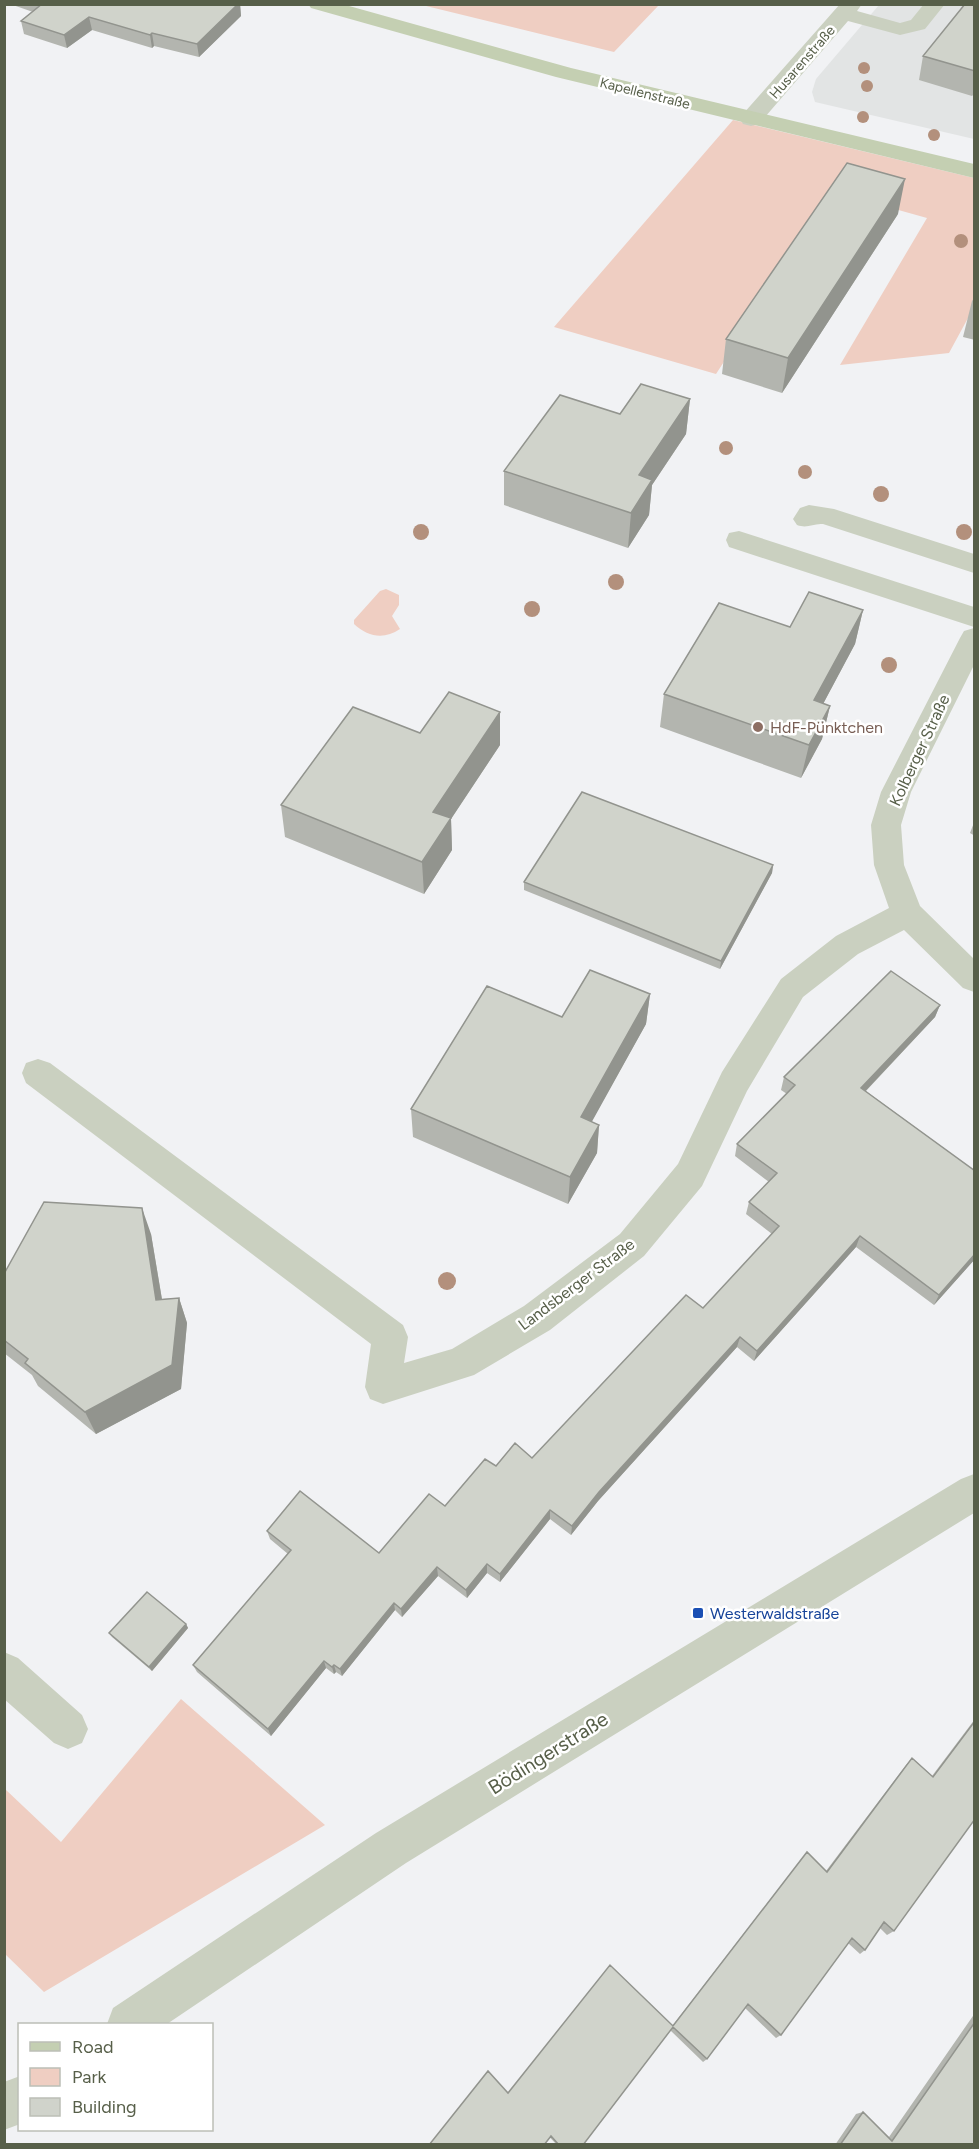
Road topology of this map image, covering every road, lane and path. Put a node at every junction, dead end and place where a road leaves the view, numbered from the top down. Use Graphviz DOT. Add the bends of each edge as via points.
graph roads {
  1 [pos="318,4"];
  2 [pos="934,4"];
  3 [pos="848,9"];
  4 [pos="752,119"];
  5 [pos="975,171"];
  6 [pos="806,519"];
  7 [pos="739,540"];
  8 [pos="975,564"];
  9 [pos="975,617"];
  10 [pos="975,638"];
  11 [pos="907,913"];
  12 [pos="975,979"];
  13 [pos="38,1073"];
  14 [pos="975,1492"];
  15 [pos="4,1672"];
  16 [pos="68,1729"];
  17 [pos="132,2023"];
  18 [pos="18,2099"];
  19 [pos="4,2108"];
  1 -- 4 [label="main road, Kapellenstraße" via="485,52"];
  2 -- 3 [label="street" via="918,25 900,29"];
  3 -- 4 [label="street, Husarenstraße"];
  4 -- 5 [label="main road, Kapellenstraße"];
  6 -- 8 [label="street" via="809,514 825,514"];
  7 -- 9 [label="street"];
  10 -- 11 [label="street, Kolberger Straße" via="896,792 886,825 889,865"];
  11 -- 12 [label="street, Kolberger Straße"];
  11 -- 13 [label="street, Landsberger Straße" via="848,945 792,988 734,1082 690,1175 632,1245 537,1318 461,1364 383,1387 390,1337"];
  14 -- 17 [label="street, Bödingerstraße" via="391,1848"];
  15 -- 16 [label="street"];
  18 -- 19 [label="street"];
}
